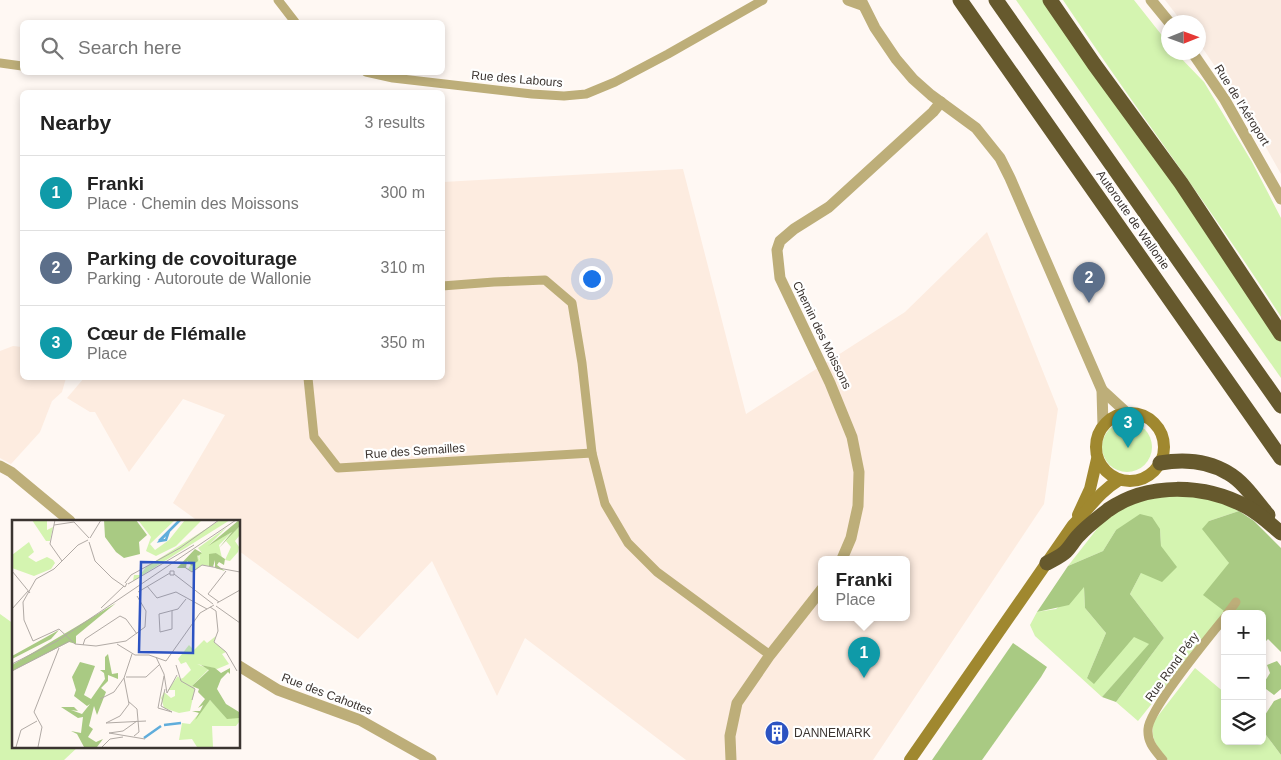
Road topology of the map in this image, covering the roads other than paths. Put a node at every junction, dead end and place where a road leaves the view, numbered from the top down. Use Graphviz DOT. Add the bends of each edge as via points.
graph roads {
  1 [pos="278,0"];
  2 [pos="763,0"];
  3 [pos="848,0"];
  4 [pos="960,0"];
  5 [pos="996,0"];
  6 [pos="1050,0"];
  7 [pos="1151,0"];
  8 [pos="861,3"];
  9 [pos="1163,15"];
  10 [pos="293,20"];
  11 [pos="1198,60"];
  12 [pos="0,63"];
  13 [pos="20,66"];
  14 [pos="380,75"];
  15 [pos="942,102"];
  16 [pos="1281,199"];
  17 [pos="445,286"];
  18 [pos="1281,334"];
  19 [pos="308,380"];
  20 [pos="1102,390"];
  21 [pos="1281,406"];
  22 [pos="1127,414"];
  23 [pos="1103,426"];
  24 [pos="592,453"];
  25 [pos="1281,458"];
  26 [pos="1098,459"];
  27 [pos="1160,463"];
  28 [pos="0,466"];
  29 [pos="1119,480"];
  30 [pos="69,520"];
  31 [pos="1073,525"];
  32 [pos="1281,532"];
  33 [pos="843,556"];
  34 [pos="1047,563"];
  35 [pos="818,594"];
  36 [pos="1236,602"];
  37 [pos="1230,610"];
  38 [pos="1221,622"];
  39 [pos="770,655"];
  40 [pos="240,667"];
  41 [pos="431,760"];
  42 [pos="731,760"];
  43 [pos="910,760"];
  44 [pos="1163,760"];
  1 -- 10 [label="street"];
  2 -- 14 [label="street, Rue des Labours" via="644,67 586,94 532,94"];
  3 -- 8 [label="street"];
  4 -- 25 [label="highway, Autoroute de Wallonie"];
  5 -- 21 [label="highway, Autoroute de Wallonie"];
  6 -- 18 [label="highway" via="1181,183"];
  7 -- 9 [label="street"];
  8 -- 15 [label="street" via="896,59"];
  11 -- 16 [label="street, Rue de l'Aéroport" via="1225,100"];
  12 -- 13 [label="street"];
  15 -- 20 [label="street" via="976,128 1000,158"];
  15 -- 33 [label="street, Chemin des Moissons" via="830,207 780,241 777,250 780,278 830,382 852,437 859,472 858,506"];
  17 -- 24 [label="street" via="545,280 572,303"];
  19 -- 24 [label="street, Rue des Semailles" via="314,437 338,468"];
  20 -- 22 [label="street"];
  20 -- 23 [label="street"];
  22 -- 23 [label="main road" via="1114,417"];
  22 -- 27 [label="main road" via="1147,418 1159,430 1164,446"];
  23 -- 26 [label="main road" via="1096,440"];
  24 -- 39 [label="street" via="605,504 628,543 657,572"];
  26 -- 29 [label="main road" via="1106,472"];
  26 -- 31 [label="main road" via="1090,490"];
  27 -- 29 [label="main road" via="1143,479"];
  27 -- 32 [label="highway" via="1175,460 1194,462 1229,473"];
  28 -- 30 [label="street" via="12,472"];
  29 -- 31 [label="main road" via="1103,490"];
  31 -- 34 [label="main road"];
  32 -- 34 [label="highway" via="1247,508 1214,494 1177,489 1152,491 1110,509 1078,536 1065,552"];
  34 -- 43 [label="main road"];
  35 -- 39 [label="street"];
  36 -- 37 [label="street"];
  38 -- 44 [label="street, Rue Rond Péry" via="1150,718 1150,745"];
  39 -- 42 [label="street" via="736,703 730,736"];
  40 -- 41 [label="street, Rue des Cahottes" via="278,690 360,720"];
}
